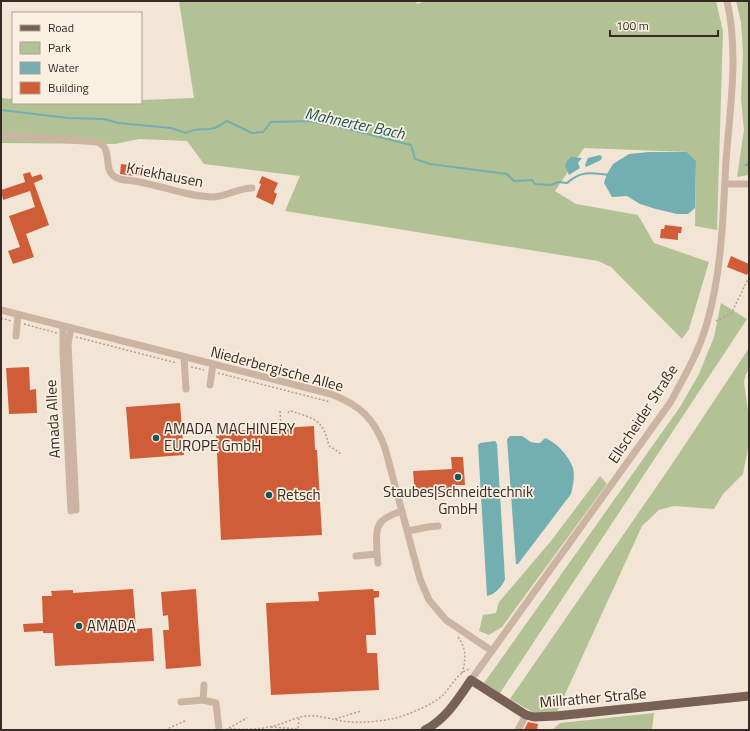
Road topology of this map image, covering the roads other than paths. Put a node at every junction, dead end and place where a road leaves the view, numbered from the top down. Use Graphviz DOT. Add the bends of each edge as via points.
graph roads {
  1 [pos="727,1"];
  2 [pos="1,135"];
  3 [pos="725,184"];
  4 [pos="749,184"];
  5 [pos="252,188"];
  6 [pos="1,310"];
  7 [pos="18,314"];
  8 [pos="63,326"];
  9 [pos="71,328"];
  10 [pos="66,335"];
  11 [pos="16,336"];
  12 [pos="184,357"];
  13 [pos="212,368"];
  14 [pos="210,384"];
  15 [pos="186,389"];
  16 [pos="73,511"];
  17 [pos="402,511"];
  18 [pos="438,526"];
  19 [pos="408,531"];
  20 [pos="377,554"];
  21 [pos="356,556"];
  22 [pos="378,563"];
  23 [pos="492,651"];
  24 [pos="474,676"];
  25 [pos="204,685"];
  26 [pos="749,696"];
  27 [pos="203,700"];
  28 [pos="181,702"];
  29 [pos="523,714"];
  30 [pos="219,730"];
  31 [pos="425,730"];
  32 [pos="518,730"];
  1 -- 3 [label="street, Ellscheider Straße" via="732,31 733,68"];
  2 -- 5 [label="street, Kriekhausen" via="102,143 110,171 116,178 174,191 213,197 238,189"];
  3 -- 4 [label="street"];
  3 -- 23 [label="street, Ellscheider Straße" via="715,288 708,322 689,369 670,403"];
  6 -- 7 [label="street, Niederbergische Allee"];
  7 -- 8 [label="street, Niederbergische Allee"];
  7 -- 11 [label="street"];
  8 -- 9 [label="street, Niederbergische Allee"];
  8 -- 10 [label="street, Amada Allee"];
  9 -- 10 [label="street, Amada Allee"];
  9 -- 12 [label="street, Niederbergische Allee"];
  10 -- 16 [label="street, Amada Allee"];
  12 -- 13 [label="street, Niederbergische Allee"];
  12 -- 15 [label="street"];
  13 -- 14 [label="street"];
  13 -- 17 [label="street, Niederbergische Allee" via="331,394 362,410 381,436"];
  17 -- 19 [label="street, Niederbergische Allee"];
  17 -- 20 [label="street" via="384,518 379,523"];
  18 -- 19 [label="street"];
  19 -- 23 [label="street, Niederbergische Allee" via="420,579 436,609 446,620"];
  20 -- 21 [label="street"];
  20 -- 22 [label="street"];
  23 -- 24 [label="street, Ellscheider Straße"];
  24 -- 29 [label="main road, Millrather Straße" via="488,691"];
  24 -- 31 [label="main road" via="452,707 440,720"];
  25 -- 27 [label="street"];
  26 -- 29 [label="main road, Millrather Straße" via="550,717"];
  27 -- 28 [label="street"];
  27 -- 30 [label="street" via="216,703"];
  29 -- 32 [label="street"];
}
